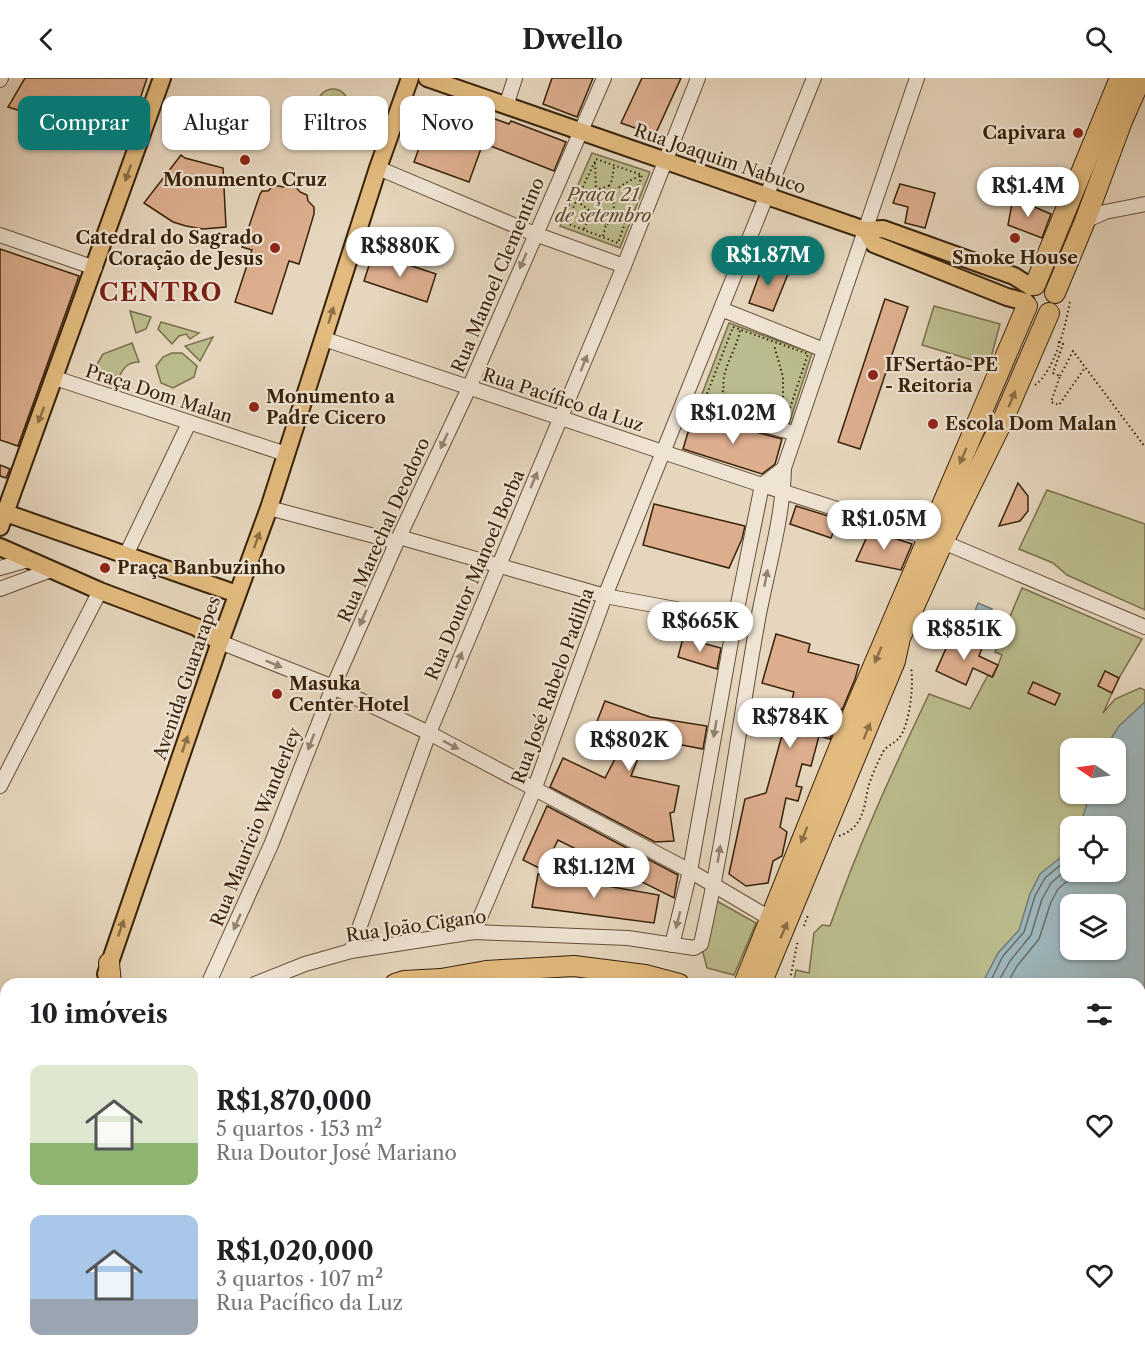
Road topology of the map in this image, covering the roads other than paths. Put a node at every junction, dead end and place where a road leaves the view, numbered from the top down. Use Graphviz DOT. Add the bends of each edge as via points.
graph roads {
  1 [pos="162,78"];
  2 [pos="410,78"];
  3 [pos="427,78"];
  4 [pos="515,78"];
  5 [pos="604,78"];
  6 [pos="698,78"];
  7 [pos="814,78"];
  8 [pos="917,78"];
  9 [pos="1120,78"];
  10 [pos="1141,78"];
  11 [pos="506,106"];
  12 [pos="581,131"];
  13 [pos="664,160"];
  14 [pos="378,168"];
  15 [pos="767,195"];
  16 [pos="1145,204"];
  17 [pos="1085,221"];
  18 [pos="865,230"];
  19 [pos="535,234"];
  20 [pos="0,235"];
  21 [pos="624,266"];
  22 [pos="94,268"];
  23 [pos="1055,293"];
  24 [pos="1030,295"];
  25 [pos="721,309"];
  26 [pos="1049,313"];
  27 [pos="324,339"];
  28 [pos="824,350"];
  29 [pos="55,378"];
  30 [pos="469,388"];
  31 [pos="683,404"];
  32 [pos="561,417"];
  33 [pos="189,423"];
  34 [pos="794,433"];
  35 [pos="663,452"];
  36 [pos="286,454"];
  37 [pos="784,468"];
  38 [pos="762,485"];
  39 [pos="783,491"];
  40 [pos="268,508"];
  41 [pos="2,517"];
  42 [pos="398,540"];
  43 [pos="936,540"];
  44 [pos="0,547"];
  45 [pos="126,555"];
  46 [pos="28,560"];
  47 [pos="497,566"];
  48 [pos="0,568"];
  49 [pos="51,570"];
  50 [pos="0,588"];
  51 [pos="100,591"];
  52 [pos="237,594"];
  53 [pos="605,596"];
  54 [pos="735,619"];
  55 [pos="757,624"];
  56 [pos="1145,627"];
  57 [pos="220,642"];
  58 [pos="333,687"];
  59 [pos="429,734"];
  60 [pos="0,786"];
  61 [pos="534,790"];
  62 [pos="690,871"];
  63 [pos="714,887"];
  64 [pos="771,919"];
  65 [pos="474,932"];
  66 [pos="672,945"];
  67 [pos="351,951"];
  68 [pos="110,963"];
  69 [pos="101,978"];
  70 [pos="106,978"];
  71 [pos="111,978"];
  72 [pos="213,978"];
  73 [pos="270,978"];
  74 [pos="454,978"];
  75 [pos="656,978"];
  76 [pos="746,978"];
  77 [pos="764,978"];
  1 -- 22 [label="main road, one-way"];
  2 -- 14 [label="main road, Avenida Guararapes"];
  3 -- 11 [label="main road, Rua Joaquim Nabuco"];
  4 -- 11 [label="street"];
  5 -- 12 [label="street, Rua Manoel Clementino"];
  6 -- 13 [label="street, Rua Doutor Manoel Borba"];
  7 -- 15 [label="street, Rua José Rabelo Padilha"];
  8 -- 18 [label="street"];
  9 -- 24 [label="highway"];
  10 -- 17 [label="highway"];
  11 -- 12 [label="main road, Rua Joaquim Nabuco"];
  12 -- 13 [label="main road, Rua Joaquim Nabuco"];
  12 -- 19 [label="street, Rua Manoel Clementino"];
  13 -- 15 [label="main road, Rua Joaquim Nabuco"];
  13 -- 21 [label="street, Rua Doutor Manoel Borba"];
  14 -- 19 [label="street"];
  27 -- 14 [label="main road, Avenida Guararapes, one-way"];
  15 -- 18 [label="main road, Rua Joaquim Nabuco"];
  15 -- 25 [label="street, Rua José Rabelo Padilha"];
  16 -- 17 [label="street" via="1105,212"];
  17 -- 23 [label="highway"];
  18 -- 24 [label="main road, Rua Joaquim Nabuco" via="883,229 1014,276"];
  18 -- 28 [label="street"];
  19 -- 21 [label="street"];
  19 -- 30 [label="street, Rua Manoel Clementino, one-way"];
  20 -- 22 [label="street"];
  32 -- 21 [label="street, Rua Doutor Manoel Borba, one-way"];
  22 -- 29 [label="main road"];
  23 -- 24 [label="highway" via="1047,285"];
  23 -- 26 [label="highway" via="1056,304"];
  24 -- 26 [label="highway" via="1036,314"];
  24 -- 43 [label="highway, one-way"];
  25 -- 28 [label="street"];
  25 -- 31 [label="street, Rua José Rabelo Padilha"];
  43 -- 26 [label="highway, one-way" via="1003,420"];
  27 -- 30 [label="street, Rua Pacífico da Luz"];
  27 -- 36 [label="main road, Avenida Guararapes"];
  28 -- 34 [label="street"];
  29 -- 33 [label="street, Praça Dom Malan"];
  29 -- 41 [label="main road, one-way"];
  30 -- 32 [label="street, Rua Pacífico da Luz"];
  30 -- 42 [label="street, Rua Marechal Deodoro, one-way"];
  31 -- 34 [label="street"];
  31 -- 35 [label="street, Rua José Rabelo Padilha"];
  32 -- 35 [label="street, Rua Pacífico da Luz"];
  47 -- 32 [label="street, Rua Doutor Manoel Borba, one-way"];
  33 -- 36 [label="street, Praça Dom Malan"];
  33 -- 45 [label="street"];
  34 -- 37 [label="street"];
  35 -- 38 [label="street, Rua Pacífico da Luz"];
  35 -- 53 [label="street, Rua José Rabelo Padilha"];
  36 -- 40 [label="main road, Avenida Guararapes"];
  37 -- 38 [label="street"];
  37 -- 39 [label="street"];
  38 -- 39 [label="street, Rua Pacífico da Luz"];
  38 -- 54 [label="street"];
  39 -- 43 [label="street, Rua Pacífico da Luz"];
  55 -- 39 [label="street, one-way"];
  40 -- 42 [label="street"];
  52 -- 40 [label="main road, Avenida Guararapes, one-way"];
  41 -- 45 [label="main road"];
  42 -- 47 [label="street"];
  42 -- 58 [label="street, Rua Marechal Deodoro, one-way"];
  43 -- 56 [label="street, Rua Pacífico da Luz"];
  43 -- 64 [label="highway, one-way" via="847,728"];
  77 -- 43 [label="highway, one-way" via="896,661 900,638"];
  44 -- 46 [label="main road"];
  45 -- 52 [label="main road"];
  46 -- 48 [label="street"];
  46 -- 49 [label="main road"];
  47 -- 53 [label="street"];
  59 -- 47 [label="street, Rua Doutor Manoel Borba, one-way"];
  49 -- 50 [label="street"];
  49 -- 51 [label="main road"];
  51 -- 57 [label="main road" via="196,627"];
  51 -- 60 [label="street"];
  52 -- 57 [label="main road, Avenida Guararapes"];
  53 -- 54 [label="street"];
  53 -- 61 [label="street, Rua José Rabelo Padilha"];
  54 -- 55 [label="street"];
  54 -- 62 [label="street, one-way"];
  63 -- 55 [label="street, one-way"];
  57 -- 58 [label="street, one-way"];
  68 -- 57 [label="main road, Avenida Guararapes, one-way"];
  58 -- 59 [label="street"];
  58 -- 72 [label="street, Rua Maurício Wanderley, one-way" via="271,845"];
  59 -- 61 [label="street, one-way"];
  59 -- 67 [label="street, Rua Doutor Manoel Borba"];
  61 -- 62 [label="street"];
  61 -- 65 [label="street, Rua José Rabelo Padilha"];
  62 -- 63 [label="street"];
  62 -- 66 [label="street, one-way"];
  63 -- 64 [label="street"];
  63 -- 66 [label="street, Rua João Cigano" via="701,944 694,948"];
  64 -- 76 [label="highway"];
  65 -- 66 [label="street, Rua João Cigano" via="628,938"];
  65 -- 67 [label="street, Rua João Cigano"];
  67 -- 73 [label="street, Rua João Cigano"];
  68 -- 69 [label="street"];
  68 -- 70 [label="main road, Avenida Guararapes"];
  68 -- 71 [label="highway"];
  74 -- 75 [label="highway" via="486,971 574,966"];
}
